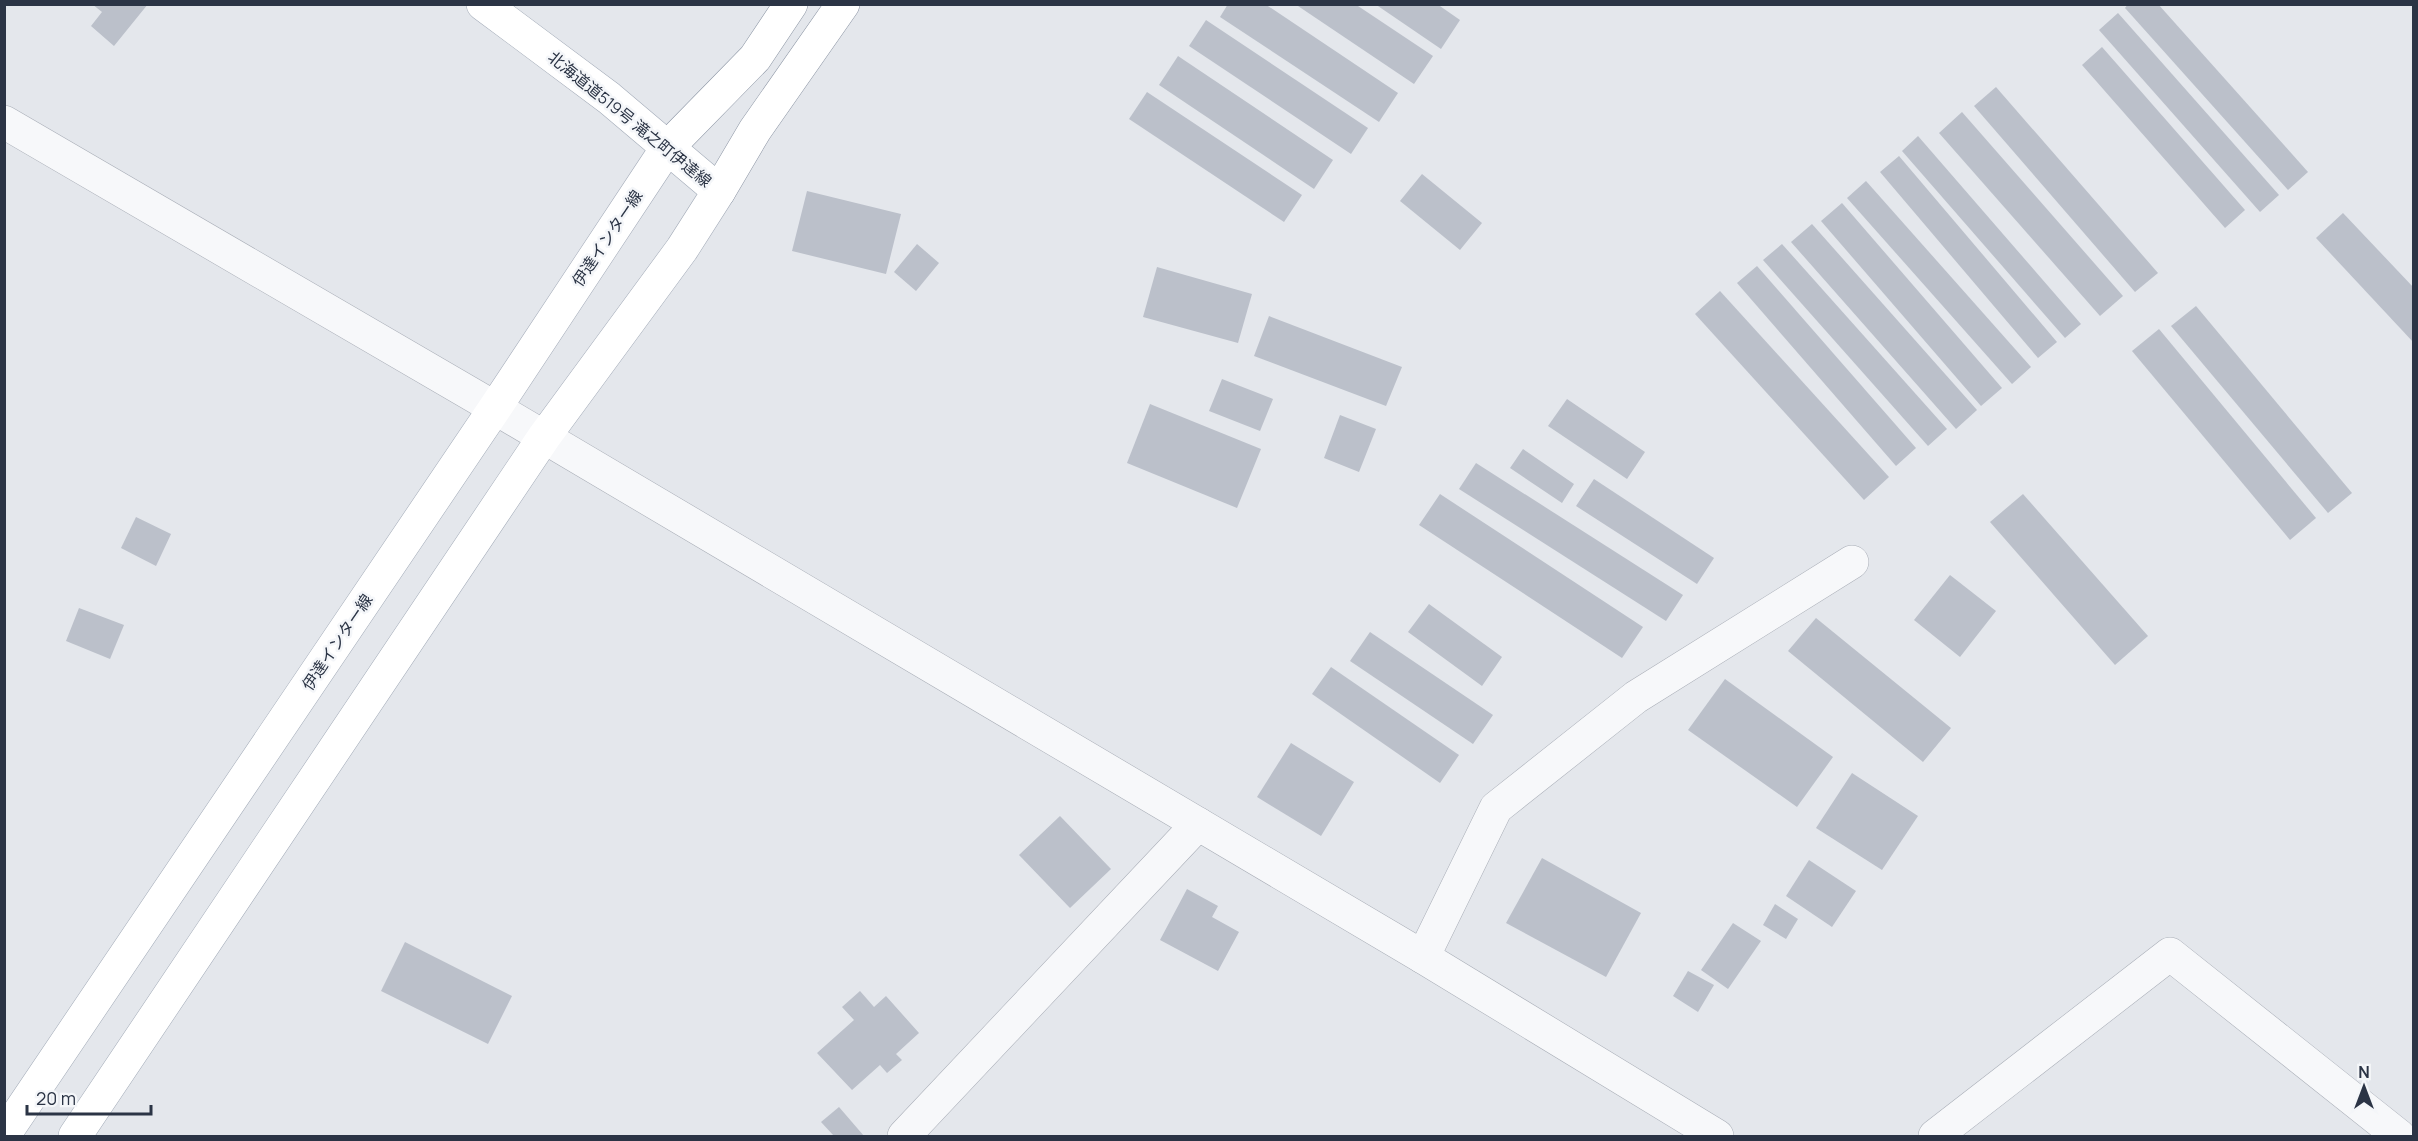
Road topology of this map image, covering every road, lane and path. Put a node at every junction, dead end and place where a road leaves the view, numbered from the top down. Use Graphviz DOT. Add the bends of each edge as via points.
graph roads {
  1 [pos="483,4"];
  2 [pos="791,4"];
  3 [pos="843,4"];
  4 [pos="4,122"];
  5 [pos="667,148"];
  6 [pos="719,191"];
  7 [pos="495,408"];
  8 [pos="544,437"];
  9 [pos="1852,562"];
  10 [pos="1198,824"];
  11 [pos="1424,957"];
  12 [pos="4,1135"];
  13 [pos="75,1137"];
  14 [pos="904,1137"];
  15 [pos="1717,1137"];
  16 [pos="1935,1137"];
  17 [pos="2399,1137"];
  1 -- 5 [label="main road, 北海道道519号 滝之町伊達線" via="609,98"];
  2 -- 5 [label="main road, 伊達インター線" via="755,58"];
  3 -- 6 [label="main road" via="755,130"];
  4 -- 7 [label="street"];
  5 -- 6 [label="main road, 北海道道519号 滝之町伊達線"];
  5 -- 7 [label="main road, 伊達インター線"];
  6 -- 8 [label="main road" via="682,249"];
  7 -- 8 [label="street"];
  7 -- 12 [label="main road, 伊達インター線"];
  8 -- 10 [label="street"];
  8 -- 13 [label="main road"];
  9 -- 11 [label="street" via="1636,697 1497,808"];
  10 -- 11 [label="street"];
  10 -- 14 [label="street"];
  11 -- 15 [label="street"];
  16 -- 17 [label="street" via="2170,954"];
}
